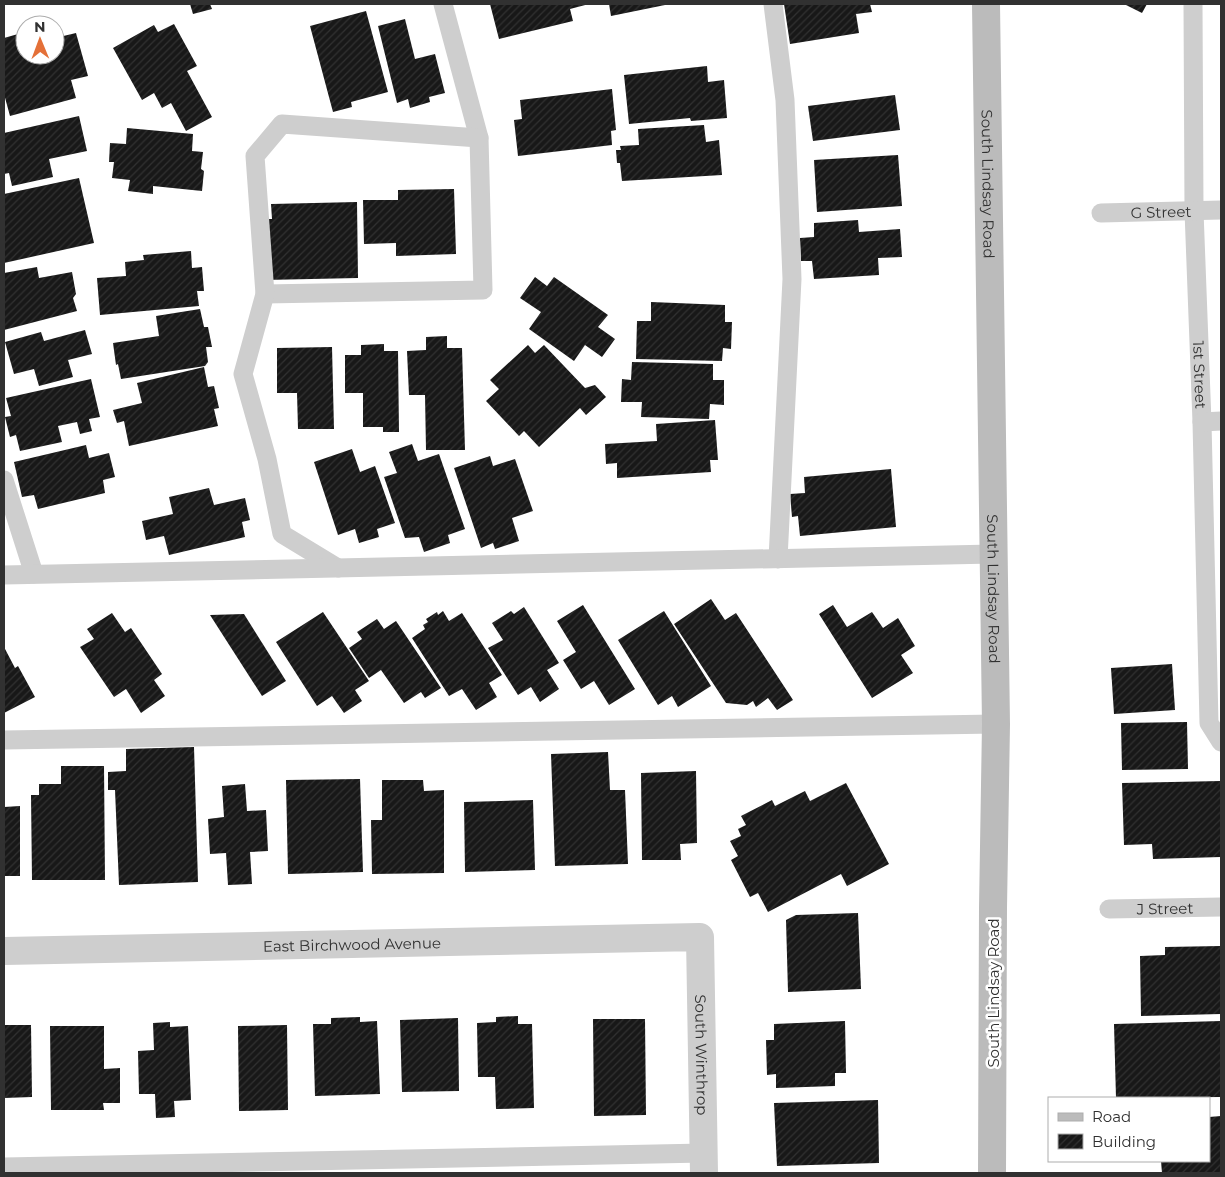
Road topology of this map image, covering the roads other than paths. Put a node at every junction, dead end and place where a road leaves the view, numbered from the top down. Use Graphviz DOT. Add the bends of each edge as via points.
graph roads {
  1 [pos="443,4"];
  2 [pos="773,4"];
  3 [pos="986,4"];
  4 [pos="1193,4"];
  5 [pos="479,138"];
  6 [pos="1221,210"];
  7 [pos="1194,211"];
  8 [pos="1101,213"];
  9 [pos="265,294"];
  10 [pos="1202,422"];
  11 [pos="1221,422"];
  12 [pos="4,480"];
  13 [pos="994,554"];
  14 [pos="778,559"];
  15 [pos="338,568"];
  16 [pos="34,574"];
  17 [pos="4,575"];
  18 [pos="1214,627"];
  19 [pos="996,724"];
  20 [pos="4,740"];
  21 [pos="1221,742"];
  22 [pos="1221,907"];
  23 [pos="1109,909"];
  24 [pos="700,937"];
  25 [pos="4,951"];
  26 [pos="704,1163"];
  27 [pos="484,1164"];
  28 [pos="4,1167"];
  29 [pos="992,1173"];
  1 -- 5 [label="lane"];
  2 -- 14 [label="lane" via="785,100 792,279"];
  3 -- 13 [label="main road, South Lindsay Road"];
  4 -- 7 [label="lane, 1st Street"];
  5 -- 9 [label="lane" via="483,290"];
  5 -- 9 [label="lane" via="282,124 255,156"];
  6 -- 7 [label="lane, G Street"];
  7 -- 8 [label="lane, G Street"];
  7 -- 10 [label="lane, 1st Street"];
  9 -- 15 [label="lane" via="243,374 267,460 282,534"];
  10 -- 11 [label="lane"];
  10 -- 18 [label="lane, 1st Street"];
  12 -- 16 [label="lane"];
  13 -- 14 [label="lane"];
  13 -- 19 [label="main road, South Lindsay Road"];
  14 -- 15 [label="lane"];
  15 -- 16 [label="lane"];
  16 -- 17 [label="lane"];
  18 -- 21 [label="lane, 1st Street" via="1209,723"];
  19 -- 20 [label="lane"];
  19 -- 29 [label="main road, South Lindsay Road"];
  22 -- 23 [label="lane, J Street"];
  24 -- 25 [label="street, East Birchwood Avenue"];
  24 -- 26 [label="street, South Winthrop"];
  26 -- 27 [label="lane"];
  27 -- 28 [label="lane"];
}
